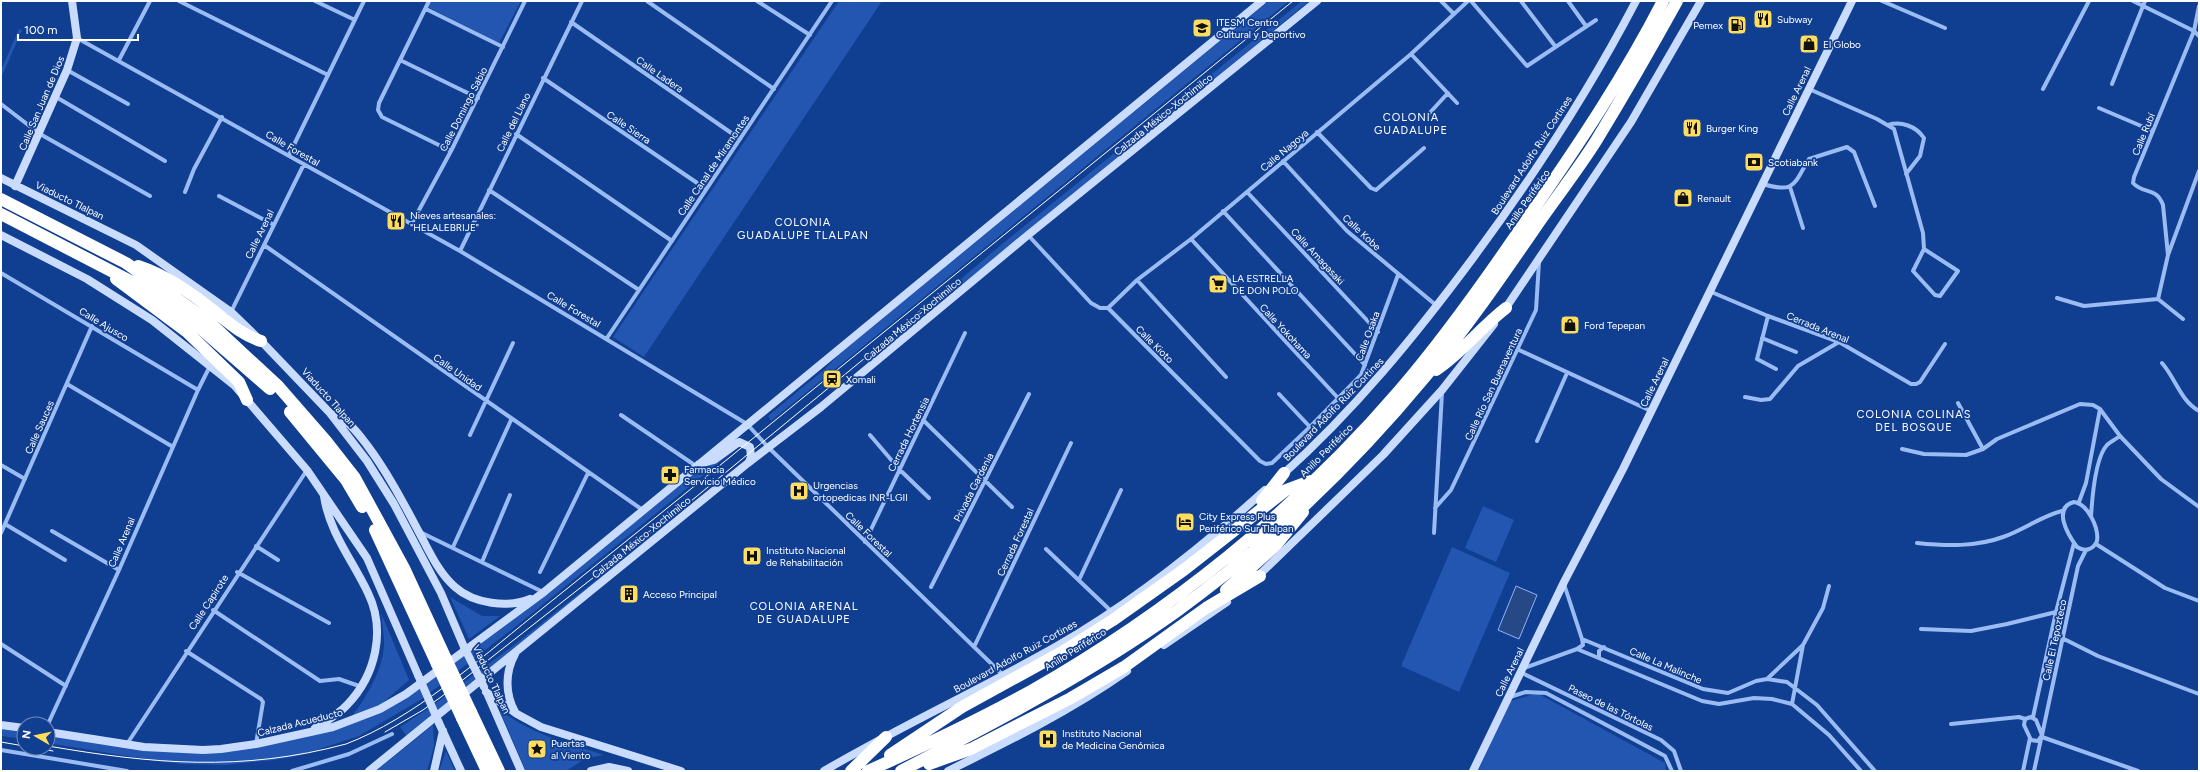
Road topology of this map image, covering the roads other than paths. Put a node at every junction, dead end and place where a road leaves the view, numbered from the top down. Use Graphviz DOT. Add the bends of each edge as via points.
graph roads {
  1 [pos="72,1"];
  2 [pos="150,1"];
  3 [pos="179,1"];
  4 [pos="316,1"];
  5 [pos="364,1"];
  6 [pos="429,1"];
  7 [pos="525,1"];
  8 [pos="582,1"];
  9 [pos="647,1"];
  10 [pos="757,1"];
  11 [pos="832,1"];
  12 [pos="1262,1"];
  13 [pos="1317,1"];
  14 [pos="1441,1"];
  15 [pos="1469,1"];
  16 [pos="1521,1"];
  17 [pos="1568,1"];
  18 [pos="1636,1"];
  19 [pos="1663,1"];
  20 [pos="1677,1"];
  21 [pos="1701,1"];
  22 [pos="1852,1"];
  23 [pos="1882,1"];
  24 [pos="2089,1"];
  25 [pos="2133,1"];
  26 [pos="2145,1"];
  27 [pos="2143,6"];
  28 [pos="2199,6"];
  29 [pos="426,9"];
  30 [pos="1454,14"];
  31 [pos="355,20"];
  32 [pos="1596,20"];
  33 [pos="571,22"];
  34 [pos="1586,26"];
  35 [pos="1946,28"];
  36 [pos="2194,31"];
  37 [pos="810,35"];
  38 [pos="2199,36"];
  39 [pos="77,38"];
  40 [pos="1555,46"];
  41 [pos="503,47"];
  42 [pos="1411,54"];
  43 [pos="119,60"];
  44 [pos="400,60"];
  45 [pos="67,70"];
  46 [pos="328,75"];
  47 [pos="543,78"];
  48 [pos="2112,84"];
  49 [pos="774,89"];
  50 [pos="1808,89"];
  51 [pos="2043,90"];
  52 [pos="1448,93"];
  53 [pos="56,97"];
  54 [pos="478,98"];
  55 [pos="1457,103"];
  56 [pos="1,104"];
  57 [pos="128,104"];
  58 [pos="2099,108"];
  59 [pos="222,117"];
  60 [pos="1425,118"];
  61 [pos="1888,125"];
  62 [pos="2153,131"];
  63 [pos="1317,132"];
  64 [pos="40,134"];
  65 [pos="516,134"];
  66 [pos="740,139"];
  67 [pos="1424,148"];
  68 [pos="451,151"];
  69 [pos="289,155"];
  70 [pos="165,161"];
  71 [pos="1283,162"];
  72 [pos="304,164"];
  73 [pos="2199,171"];
  74 [pos="1906,174"];
  75 [pos="1,178"];
  76 [pos="1763,184"];
  77 [pos="15,186"];
  78 [pos="1790,187"];
  79 [pos="489,190"];
  80 [pos="706,190"];
  81 [pos="185,192"];
  82 [pos="1247,192"];
  83 [pos="150,196"];
  84 [pos="220,196"];
  85 [pos="1,199"];
  86 [pos="1875,206"];
  87 [pos="1223,212"];
  88 [pos="1,214"];
  89 [pos="412,223"];
  90 [pos="274,225"];
  91 [pos="1803,228"];
  92 [pos="1,235"];
  93 [pos="1028,235"];
  94 [pos="1191,239"];
  95 [pos="672,240"];
  96 [pos="264,245"];
  97 [pos="1924,249"];
  98 [pos="460,251"];
  99 [pos="2168,254"];
  100 [pos="1539,259"];
  101 [pos="126,263"];
  102 [pos="101,264"];
  103 [pos="1,273"];
  104 [pos="1398,275"];
  105 [pos="1137,280"];
  106 [pos="639,290"];
  107 [pos="1709,291"];
  108 [pos="2057,298"];
  109 [pos="2158,299"];
  110 [pos="1437,306"];
  111 [pos="1108,308"];
  112 [pos="1506,308"];
  113 [pos="231,312"];
  114 [pos="1768,316"];
  115 [pos="2183,320"];
  116 [pos="92,326"];
  117 [pos="1378,332"];
  118 [pos="965,333"];
  119 [pos="607,338"];
  120 [pos="1762,338"];
  121 [pos="261,341"];
  122 [pos="1839,342"];
  123 [pos="513,343"];
  124 [pos="1945,344"];
  125 [pos="1519,350"];
  126 [pos="1796,352"];
  127 [pos="2162,363"];
  128 [pos="1365,365"];
  129 [pos="210,366"];
  130 [pos="1776,369"];
  131 [pos="1567,373"];
  132 [pos="1426,376"];
  133 [pos="1226,377"];
  134 [pos="67,384"];
  135 [pos="198,390"];
  136 [pos="1442,390"];
  137 [pos="1029,394"];
  138 [pos="1280,394"];
  139 [pos="1745,397"];
  140 [pos="1338,398"];
  141 [pos="247,400"];
  142 [pos="486,401"];
  143 [pos="1958,403"];
  144 [pos="2100,409"];
  145 [pos="1650,411"];
  146 [pos="2199,411"];
  147 [pos="330,414"];
  148 [pos="621,415"];
  149 [pos="511,420"];
  150 [pos="923,420"];
  151 [pos="747,424"];
  152 [pos="1310,427"];
  153 [pos="470,435"];
  154 [pos="870,435"];
  155 [pos="2120,436"];
  156 [pos="1537,441"];
  157 [pos="1071,443"];
  158 [pos="173,447"];
  159 [pos="768,447"];
  160 [pos="1902,449"];
  161 [pos="1983,449"];
  162 [pos="748,463"];
  163 [pos="1272,463"];
  164 [pos="1,465"];
  165 [pos="697,465"];
  166 [pos="900,469"];
  167 [pos="306,470"];
  168 [pos="588,472"];
  169 [pos="1284,473"];
  170 [pos="25,478"];
  171 [pos="1313,480"];
  172 [pos="985,481"];
  173 [pos="1121,490"];
  174 [pos="324,493"];
  175 [pos="1314,495"];
  176 [pos="510,496"];
  177 [pos="929,498"];
  178 [pos="2079,502"];
  179 [pos="1012,507"];
  180 [pos="2199,507"];
  181 [pos="1435,508"];
  182 [pos="644,511"];
  183 [pos="2062,511"];
  184 [pos="2091,520"];
  185 [pos="5,524"];
  186 [pos="1238,527"];
  187 [pos="52,531"];
  188 [pos="418,531"];
  189 [pos="1,533"];
  190 [pos="1434,533"];
  191 [pos="865,542"];
  192 [pos="1917,543"];
  193 [pos="2074,543"];
  194 [pos="2096,544"];
  195 [pos="256,546"];
  196 [pos="453,547"];
  197 [pos="1046,549"];
  198 [pos="2086,550"];
  199 [pos="65,560"];
  200 [pos="278,560"];
  201 [pos="482,562"];
  202 [pos="119,570"];
  203 [pos="237,572"];
  204 [pos="540,572"];
  205 [pos="1260,576"];
  206 [pos="1079,580"];
  207 [pos="1564,582"];
  208 [pos="1829,586"];
  209 [pos="931,587"];
  210 [pos="544,592"];
  211 [pos="2199,600"];
  212 [pos="1206,608"];
  213 [pos="213,610"];
  214 [pos="1111,611"];
  215 [pos="2056,612"];
  216 [pos="329,624"];
  217 [pos="1921,629"];
  218 [pos="1582,638"];
  219 [pos="2062,638"];
  220 [pos="1,644"];
  221 [pos="1803,645"];
  222 [pos="974,647"];
  223 [pos="1604,647"];
  224 [pos="518,650"];
  225 [pos="1578,650"];
  226 [pos="186,651"];
  227 [pos="1599,658"];
  228 [pos="441,662"];
  229 [pos="1521,670"];
  230 [pos="1003,675"];
  231 [pos="1767,679"];
  232 [pos="66,686"];
  233 [pos="362,686"];
  234 [pos="1796,687"];
  235 [pos="485,689"];
  236 [pos="2199,694"];
  237 [pos="1507,698"];
  238 [pos="1792,704"];
  239 [pos="517,714"];
  240 [pos="466,715"];
  241 [pos="52,716"];
  242 [pos="2033,717"];
  243 [pos="2025,719"];
  244 [pos="1951,724"];
  245 [pos="1,725"];
  246 [pos="16,727"];
  247 [pos="311,731"];
  248 [pos="443,731"];
  249 [pos="56,733"];
  250 [pos="392,734"];
  251 [pos="886,736"];
  252 [pos="2042,737"];
  253 [pos="2030,738"];
  254 [pos="256,744"];
  255 [pos="126,745"];
  256 [pos="1,750"];
  257 [pos="100,766"];
  258 [pos="121,770"];
  259 [pos="96,771"];
  260 [pos="127,771"];
  261 [pos="292,771"];
  262 [pos="369,771"];
  263 [pos="434,771"];
  264 [pos="461,771"];
  265 [pos="487,771"];
  266 [pos="499,771"];
  267 [pos="521,771"];
  268 [pos="591,771"];
  269 [pos="628,771"];
  270 [pos="681,771"];
  271 [pos="824,771"];
  272 [pos="851,771"];
  273 [pos="867,771"];
  274 [pos="901,771"];
  275 [pos="909,771"];
  276 [pos="948,771"];
  277 [pos="1473,771"];
  278 [pos="1672,771"];
  279 [pos="1681,771"];
  280 [pos="1861,771"];
  281 [pos="1875,771"];
  282 [pos="2023,771"];
  283 [pos="2034,771"];
  284 [pos="2138,771"];
  1 -- 39 [label="main road, Calle San Juan de Dios"];
  2 -- 43 [label="street"];
  3 -- 46 [label="street"];
  4 -- 31 [label="street"];
  5 -- 31 [label="street"];
  6 -- 29 [label="street"];
  7 -- 41 [label="street, Calle Domingo Sabio"];
  8 -- 33 [label="street, Calle del Llano"];
  9 -- 49 [label="street"];
  10 -- 37 [label="street"];
  11 -- 37 [label="street, Calle Canal de Miramontes"];
  12 -- 151 [label="main road, Calzada México-Xochimilco"];
  13 -- 93 [label="main road, Calzada México-Xochimilco"];
  14 -- 30 [label="street"];
  15 -- 30 [label="street, Calle Nagoya"];
  15 -- 40 [label="street" via="1527,66"];
  16 -- 40 [label="street"];
  17 -- 34 [label="street"];
  18 -- 110 [label="main road, Boulevard Adolfo Ruiz Cortines" via="1561,130 1507,212"];
  19 -- 171 [label="highway, Anillo Periférico" via="1592,125 1464,309 1400,390"];
  20 -- 132 [label="highway" via="1594,144 1491,291"];
  21 -- 100 [label="main road" via="1631,122"];
  22 -- 50 [label="main road, Calle Arenal"];
  23 -- 35 [label="street"];
  24 -- 51 [label="street"];
  25 -- 27 [label="street"];
  26 -- 27 [label="street"];
  27 -- 36 [label="street"];
  27 -- 48 [label="street"];
  28 -- 36 [label="street, Calle Rubí"];
  29 -- 41 [label="street"];
  29 -- 44 [label="street"];
  30 -- 42 [label="street, Calle Nagoya"];
  31 -- 46 [label="street"];
  32 -- 34 [label="street"];
  33 -- 47 [label="street, Calle del Llano"];
  33 -- 66 [label="street, Calle Ladera"];
  34 -- 40 [label="street"];
  36 -- 38 [label="street"];
  36 -- 62 [label="street, Calle Rubí"];
  37 -- 49 [label="street, Calle Canal de Miramontes"];
  39 -- 43 [label="street, Calle Forestal"];
  39 -- 45 [label="main road, Calle San Juan de Dios"];
  41 -- 54 [label="street, Calle Domingo Sabio"];
  42 -- 52 [label="street"];
  42 -- 63 [label="street, Calle Nagoya"];
  43 -- 59 [label="street, Calle Forestal"];
  44 -- 54 [label="street"];
  44 -- 68 [label="street" via="378,110 382,116"];
  45 -- 53 [label="main road, Calle San Juan de Dios"];
  45 -- 57 [label="street"];
  46 -- 69 [label="street"];
  47 -- 65 [label="street, Calle del Llano"];
  47 -- 80 [label="street, Calle Sierra"];
  49 -- 66 [label="street, Calle Canal de Miramontes"];
  50 -- 61 [label="street"];
  50 -- 76 [label="main road, Calle Arenal"];
  52 -- 55 [label="street"];
  52 -- 60 [label="street"];
  53 -- 64 [label="main road, Calle San Juan de Dios"];
  53 -- 70 [label="street"];
  54 -- 68 [label="street, Calle Domingo Sabio"];
  56 -- 64 [label="street"];
  58 -- 62 [label="street"];
  59 -- 69 [label="street, Calle Forestal"];
  59 -- 81 [label="street" via="200,157"];
  61 -- 74 [label="street" via="1894,129"];
  61 -- 74 [label="street" via="1897,122 1910,126 1924,138 1920,156"];
  62 -- 99 [label="street, Calle Rubí" via="2133,183 2160,197"];
  63 -- 67 [label="street" via="1371,188 1376,190"];
  63 -- 71 [label="street, Calle Nagoya"];
  64 -- 77 [label="main road, Calle San Juan de Dios"];
  64 -- 83 [label="street"];
  65 -- 79 [label="street, Calle del Llano"];
  65 -- 95 [label="street"];
  66 -- 80 [label="street, Calle Canal de Miramontes"];
  68 -- 89 [label="street, Calle Domingo Sabio"];
  69 -- 72 [label="street, Calle Forestal"];
  71 -- 82 [label="street, Calle Nagoya"];
  71 -- 104 [label="street, Calle Kobe" via="1346,231"];
  72 -- 89 [label="street, Calle Forestal"];
  72 -- 90 [label="street, Calle Arenal"];
  73 -- 99 [label="street"];
  74 -- 97 [label="street" via="1923,233"];
  75 -- 77 [label="main road, Viaducto Tlalpan"];
  76 -- 78 [label="street" via="1776,188"];
  76 -- 107 [label="main road, Calle Arenal"];
  77 -- 113 [label="main road, Viaducto Tlalpan" via="136,245"];
  78 -- 86 [label="street" via="1797,182 1809,159 1847,146 1854,152"];
  78 -- 91 [label="street"];
  79 -- 98 [label="street, Calle del Llano"];
  79 -- 106 [label="street"];
  80 -- 95 [label="street, Calle Canal de Miramontes"];
  82 -- 87 [label="street, Calle Nagoya"];
  82 -- 117 [label="street, Calle Amagasaki"];
  84 -- 90 [label="street"];
  85 -- 101 [label="highway"];
  87 -- 94 [label="street, Calle Nagoya"];
  87 -- 128 [label="street"];
  88 -- 102 [label="highway"];
  89 -- 98 [label="street, Calle Forestal"];
  90 -- 96 [label="street, Calle Arenal"];
  92 -- 129 [label="main road" via="94,283 152,320"];
  93 -- 111 [label="street, Calle Kioto" via="1091,303 1100,308"];
  93 -- 159 [label="main road, Calzada México-Xochimilco" via="821,407"];
  94 -- 105 [label="street, Calle Nagoya"];
  94 -- 140 [label="street, Calle Yokohama"];
  95 -- 106 [label="street, Calle Canal de Miramontes"];
  96 -- 113 [label="street, Calle Arenal"];
  96 -- 142 [label="street, Calle Unidad"];
  97 -- 97 [label="street" via="1958,271 1940,296 1935,295 1913,271"];
  98 -- 119 [label="street, Calle Forestal"];
  99 -- 109 [label="street"];
  100 -- 112 [label="main road"];
  100 -- 125 [label="street, Calle Río San Buenaventura" via="1536,310"];
  101 -- 121 [label="highway" via="163,276 198,299 238,331"];
  101 -- 228 [label="highway" via="213,326 278,386 326,441 355,478 404,568"];
  102 -- 141 [label="highway" via="123,286 176,323 210,353 239,382"];
  102 -- 228 [label="highway" via="142,287 200,328 274,392 346,480"];
  103 -- 116 [label="street, Calle Ajusco"];
  104 -- 110 [label="street, Calle Kobe"];
  104 -- 117 [label="street, Calle Osaka"];
  105 -- 111 [label="street, Calle Nagoya"];
  105 -- 133 [label="street"];
  106 -- 119 [label="street, Calle Canal de Miramontes"];
  107 -- 114 [label="street, Cerrada Arenal"];
  107 -- 145 [label="main road, Calle Arenal"];
  108 -- 109 [label="street" via="2084,306"];
  109 -- 115 [label="street"];
  110 -- 169 [label="main road, Boulevard Adolfo Ruiz Cortines" via="1378,379 1308,452"];
  111 -- 163 [label="street, Calle Kioto" via="1260,461"];
  112 -- 132 [label="highway" via="1450,360"];
  112 -- 136 [label="main road"];
  113 -- 121 [label="main road, Viaducto Tlalpan"];
  114 -- 120 [label="street"];
  114 -- 122 [label="street, Cerrada Arenal"];
  116 -- 134 [label="street, Calle Sauces"];
  116 -- 135 [label="street, Calle Ajusco"];
  117 -- 128 [label="street, Calle Osaka"];
  118 -- 150 [label="street, Cerrada Hortensia"];
  119 -- 151 [label="street, Calle Forestal"];
  120 -- 126 [label="street"];
  120 -- 130 [label="street" via="1757,359"];
  121 -- 147 [label="main road, Viaducto Tlalpan"];
  122 -- 124 [label="street, Cerrada Arenal" via="1911,384 1920,382"];
  122 -- 139 [label="street" via="1798,366 1770,399"];
  123 -- 142 [label="street"];
  125 -- 131 [label="street"];
  125 -- 181 [label="street, Calle Río San Buenaventura" via="1451,490"];
  127 -- 146 [label="street" via="2171,373 2184,399"];
  128 -- 140 [label="street, Calle Osaka" via="1361,375"];
  129 -- 135 [label="street, Calle Arenal"];
  129 -- 141 [label="main road" via="234,385"];
  131 -- 145 [label="street"];
  131 -- 156 [label="street"];
  132 -- 175 [label="highway" via="1379,430"];
  134 -- 158 [label="street"];
  134 -- 170 [label="street, Calle Sauces"];
  135 -- 158 [label="street, Calle Arenal"];
  136 -- 181 [label="street"];
  136 -- 205 [label="main road" via="1383,455"];
  137 -- 172 [label="street, Privada Gardenia"];
  138 -- 152 [label="street"];
  140 -- 152 [label="street, Calle Osaka"];
  141 -- 167 [label="main road"];
  142 -- 149 [label="street, Calle Unidad"];
  142 -- 153 [label="street"];
  143 -- 161 [label="street"];
  144 -- 155 [label="street"];
  144 -- 161 [label="street" via="2093,405 2080,404 1997,439"];
  144 -- 178 [label="street" via="2086,483"];
  145 -- 207 [label="main road, Calle Arenal"];
  147 -- 188 [label="main road" via="346,422 372,452"];
  147 -- 235 [label="main road, Viaducto Tlalpan, bridge" via="367,461 394,504 442,593"];
  148 -- 165 [label="street"];
  149 -- 168 [label="street, Calle Unidad"];
  149 -- 196 [label="street"];
  150 -- 166 [label="street, Cerrada Hortensia"];
  150 -- 172 [label="street"];
  151 -- 159 [label="street, Calle Forestal"];
  151 -- 165 [label="main road, Calzada México-Xochimilco"];
  152 -- 163 [label="street, Calle Osaka"];
  154 -- 166 [label="street"];
  155 -- 180 [label="street" via="2161,479"];
  155 -- 184 [label="street" via="2102,452 2092,500"];
  157 -- 222 [label="street, Cerrada Forestal"];
  158 -- 202 [label="street, Calle Arenal"];
  159 -- 162 [label="main road, Calzada México-Xochimilco"];
  159 -- 191 [label="street, Calle Forestal"];
  160 -- 161 [label="street" via="1948,456 1966,455"];
  162 -- 165 [label="main road" via="751,457 750,447 739,442 710,462"];
  162 -- 224 [label="main road, Calzada México-Xochimilco"];
  164 -- 170 [label="street"];
  165 -- 182 [label="main road, Calzada México-Xochimilco"];
  166 -- 177 [label="street"];
  166 -- 191 [label="street, Cerrada Hortensia"];
  167 -- 174 [label="main road"];
  167 -- 195 [label="street, Calle Capirote"];
  168 -- 182 [label="street, Calle Unidad"];
  168 -- 204 [label="street"];
  169 -- 186 [label="highway" via="1268,495"];
  169 -- 214 [label="main road, Boulevard Adolfo Ruiz Cortines" via="1223,528 1144,590"];
  170 -- 185 [label="street, Calle Sauces"];
  171 -- 186 [label="highway" via="1286,490"];
  171 -- 273 [label="highway, Anillo Periférico" via="1196,581 1110,642 990,713"];
  172 -- 179 [label="street"];
  172 -- 209 [label="street, Privada Gardenia"];
  173 -- 206 [label="street"];
  174 -- 233 [label="main road" via="331,522 375,610 376,649 372,667"];
  174 -- 248 [label="main road, bridge" via="367,558"];
  175 -- 212 [label="highway" via="1276,545"];
  175 -- 274 [label="highway" via="1223,574 1132,642 1033,702"];
  176 -- 201 [label="street"];
  178 -- 183 [label="street" via="2069,503"];
  178 -- 184 [label="street" via="2086,508"];
  181 -- 190 [label="street"];
  182 -- 210 [label="main road, Calzada México-Xochimilco"];
  183 -- 192 [label="street" via="2050,514 2003,538 1964,545"];
  183 -- 193 [label="street" via="2063,521"];
  184 -- 194 [label="street" via="2098,536"];
  185 -- 189 [label="street, Calle Sauces"];
  185 -- 199 [label="street"];
  186 -- 273 [label="highway" via="1161,587 1113,620 1062,652 962,707"];
  187 -- 202 [label="street"];
  188 -- 196 [label="street"];
  188 -- 210 [label="main road" via="439,569 462,592 481,600 503,603 522,602"];
  191 -- 222 [label="street, Calle Forestal"];
  193 -- 198 [label="street"];
  193 -- 215 [label="street, Calle El Tepozteco"];
  194 -- 198 [label="street"];
  194 -- 211 [label="street" via="2165,588"];
  195 -- 200 [label="street"];
  195 -- 203 [label="street, Calle Capirote"];
  196 -- 201 [label="street"];
  197 -- 206 [label="street"];
  198 -- 219 [label="street, Calle El Tepozteco" via="2078,566"];
  201 -- 210 [label="street"];
  202 -- 232 [label="street, Calle Arenal"];
  203 -- 213 [label="street, Calle Capirote"];
  203 -- 216 [label="street"];
  205 -- 212 [label="highway"];
  205 -- 276 [label="main road" via="1233,598 1091,696 997,748"];
  206 -- 214 [label="street"];
  207 -- 218 [label="street"];
  207 -- 229 [label="main road, Calle Arenal"];
  208 -- 221 [label="street" via="1823,608"];
  210 -- 247 [label="main road, Calzada Acueducto" via="406,694 380,709 347,722"];
  212 -- 275 [label="highway" via="1124,667 1071,698 971,749"];
  213 -- 226 [label="street, Calle Capirote"];
  213 -- 233 [label="street" via="320,681 339,679"];
  214 -- 230 [label="main road, Boulevard Adolfo Ruiz Cortines" via="1058,646"];
  215 -- 217 [label="street" via="1971,631"];
  215 -- 242 [label="street, Calle El Tepozteco"];
  218 -- 223 [label="street, Calle La Malinche"];
  218 -- 225 [label="street" via="1583,645"];
  219 -- 236 [label="street" via="2098,656"];
  219 -- 252 [label="street, Calle El Tepozteco"];
  220 -- 232 [label="street"];
  221 -- 231 [label="street"];
  221 -- 234 [label="street"];
  222 -- 230 [label="street, Calle Forestal"];
  223 -- 227 [label="street" via="1599,651"];
  223 -- 231 [label="street, Calle La Malinche" via="1702,689 1728,693"];
  224 -- 239 [label="main road" via="508,678 510,701"];
  224 -- 262 [label="main road, Calzada México-Xochimilco"];
  225 -- 227 [label="street, Calle La Malinche"];
  225 -- 229 [label="street"];
  226 -- 254 [label="street" via="261,699 263,702"];
  226 -- 255 [label="street, Calle Capirote"];
  227 -- 238 [label="street, Calle La Malinche" via="1702,701 1719,704 1754,698"];
  228 -- 240 [label="highway, bridge"];
  229 -- 237 [label="main road, Calle Arenal"];
  229 -- 279 [label="street, Paseo de las Tórtolas" via="1661,740 1674,751"];
  230 -- 251 [label="main road, Boulevard Adolfo Ruiz Cortines"];
  231 -- 234 [label="street, Calle La Malinche" via="1787,682"];
  232 -- 241 [label="street, Calle Arenal"];
  233 -- 247 [label="main road" via="339,712"];
  234 -- 238 [label="street"];
  234 -- 281 [label="street, Calle La Malinche" via="1817,705"];
  235 -- 239 [label="main road"];
  235 -- 267 [label="main road, Viaducto Tlalpan"];
  237 -- 277 [label="main road, Calle Arenal"];
  237 -- 278 [label="street, Paseo de las Tórtolas" via="1526,692 1546,693 1665,756"];
  238 -- 280 [label="street, Calle La Malinche" via="1835,741"];
  239 -- 270 [label="main road" via="541,728"];
  240 -- 265 [label="highway"];
  240 -- 266 [label="highway"];
  242 -- 243 [label="street"];
  242 -- 252 [label="street"];
  243 -- 244 [label="street" via="2019,717"];
  243 -- 253 [label="street" via="2024,726"];
  245 -- 246 [label="main road"];
  247 -- 254 [label="main road, Calzada Acueducto"];
  248 -- 263 [label="main road"];
  248 -- 264 [label="main road"];
  249 -- 255 [label="main road, Calzada Acueducto"];
  250 -- 261 [label="street" via="349,754"];
  251 -- 271 [label="main road, Boulevard Adolfo Ruiz Cortines"];
  251 -- 272 [label="highway"];
  252 -- 253 [label="street" via="2036,741"];
  252 -- 283 [label="street, Calle El Tepozteco"];
  252 -- 284 [label="street"];
  253 -- 282 [label="street"];
  254 -- 255 [label="main road, Calzada Acueducto" via="203,750"];
  256 -- 257 [label="street"];
  257 -- 258 [label="street"];
  257 -- 259 [label="street"];
  258 -- 260 [label="street"];
  268 -- 269 [label="main road" via="609,767"];
}
